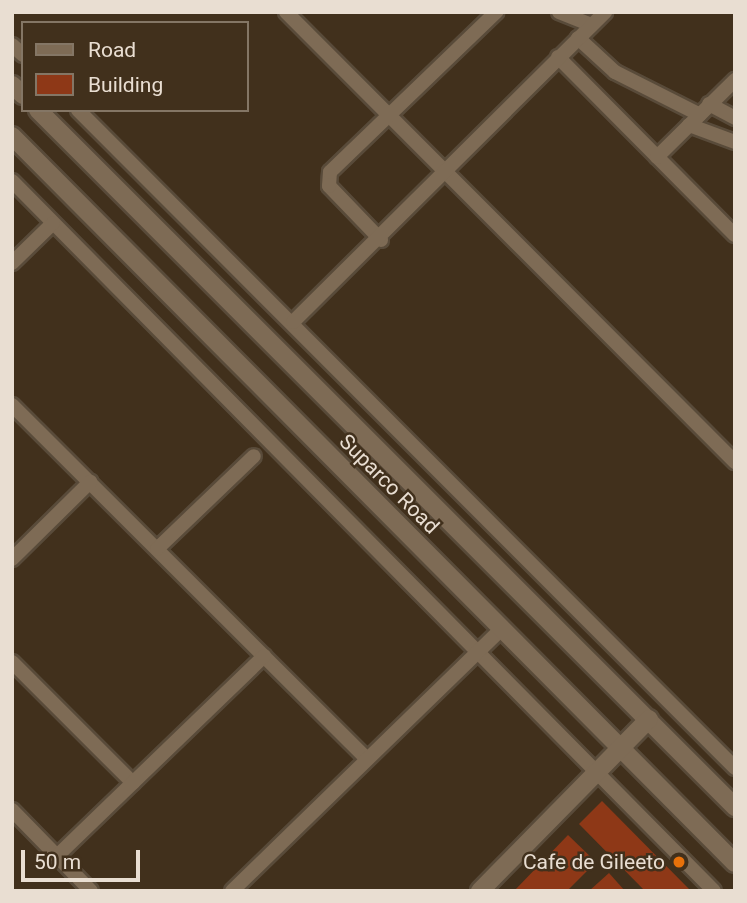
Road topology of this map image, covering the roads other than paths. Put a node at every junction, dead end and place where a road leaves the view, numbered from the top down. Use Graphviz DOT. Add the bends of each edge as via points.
graph roads {
  1 [pos="286,12"];
  2 [pos="496,12"];
  3 [pos="559,12"];
  4 [pos="605,12"];
  5 [pos="592,25"];
  6 [pos="578,38"];
  7 [pos="558,57"];
  8 [pos="735,80"];
  9 [pos="39,112"];
  10 [pos="80,112"];
  11 [pos="699,114"];
  12 [pos="388,115"];
  13 [pos="735,118"];
  14 [pos="12,136"];
  15 [pos="735,142"];
  16 [pos="657,157"];
  17 [pos="444,174"];
  18 [pos="12,181"];
  19 [pos="53,223"];
  20 [pos="735,235"];
  21 [pos="381,240"];
  22 [pos="12,263"];
  23 [pos="293,322"];
  24 [pos="12,405"];
  25 [pos="23,416"];
  26 [pos="12,428"];
  27 [pos="254,456"];
  28 [pos="735,462"];
  29 [pos="90,482"];
  30 [pos="157,549"];
  31 [pos="12,559"];
  32 [pos="501,629"];
  33 [pos="475,654"];
  34 [pos="264,656"];
  35 [pos="12,662"];
  36 [pos="649,719"];
  37 [pos="621,749"];
  38 [pos="367,759"];
  39 [pos="735,768"];
  40 [pos="597,773"];
  41 [pos="133,783"];
  42 [pos="735,807"];
  43 [pos="12,810"];
  44 [pos="57,856"];
  45 [pos="735,863"];
  46 [pos="91,891"];
  47 [pos="232,891"];
  48 [pos="480,891"];
  49 [pos="713,891"];
  1 -- 12 [label="street"];
  2 -- 12 [label="street"];
  3 -- 5 [label="street"];
  4 -- 5 [label="street"];
  5 -- 6 [label="street"];
  6 -- 7 [label="street"];
  6 -- 11 [label="street" via="615,72"];
  7 -- 16 [label="street"];
  7 -- 17 [label="street"];
  8 -- 11 [label="street"];
  9 -- 36 [label="main road, Suparco Road"];
  10 -- 23 [label="street"];
  11 -- 13 [label="street"];
  11 -- 15 [label="street"];
  11 -- 16 [label="street"];
  12 -- 17 [label="street"];
  12 -- 21 [label="street" via="334,166 327,179"];
  14 -- 32 [label="main road, Suparco Road"];
  16 -- 20 [label="street"];
  17 -- 21 [label="street"];
  17 -- 28 [label="street"];
  18 -- 19 [label="street"];
  19 -- 22 [label="street"];
  19 -- 33 [label="street"];
  21 -- 23 [label="street"];
  23 -- 39 [label="street"];
  24 -- 25 [label="street"];
  25 -- 26 [label="street"];
  25 -- 29 [label="street"];
  27 -- 30 [label="street"];
  29 -- 30 [label="street"];
  29 -- 31 [label="street"];
  30 -- 34 [label="street"];
  32 -- 33 [label="street"];
  32 -- 37 [label="main road, Suparco Road"];
  33 -- 38 [label="street"];
  33 -- 40 [label="street"];
  34 -- 38 [label="street"];
  34 -- 41 [label="street"];
  35 -- 41 [label="street"];
  36 -- 37 [label="main road"];
  36 -- 42 [label="main road, Suparco Road"];
  37 -- 40 [label="main road"];
  37 -- 45 [label="main road, Suparco Road"];
  38 -- 47 [label="street"];
  40 -- 48 [label="main road"];
  40 -- 49 [label="street"];
  41 -- 44 [label="street"];
  43 -- 44 [label="street"];
  44 -- 46 [label="street"];
}
